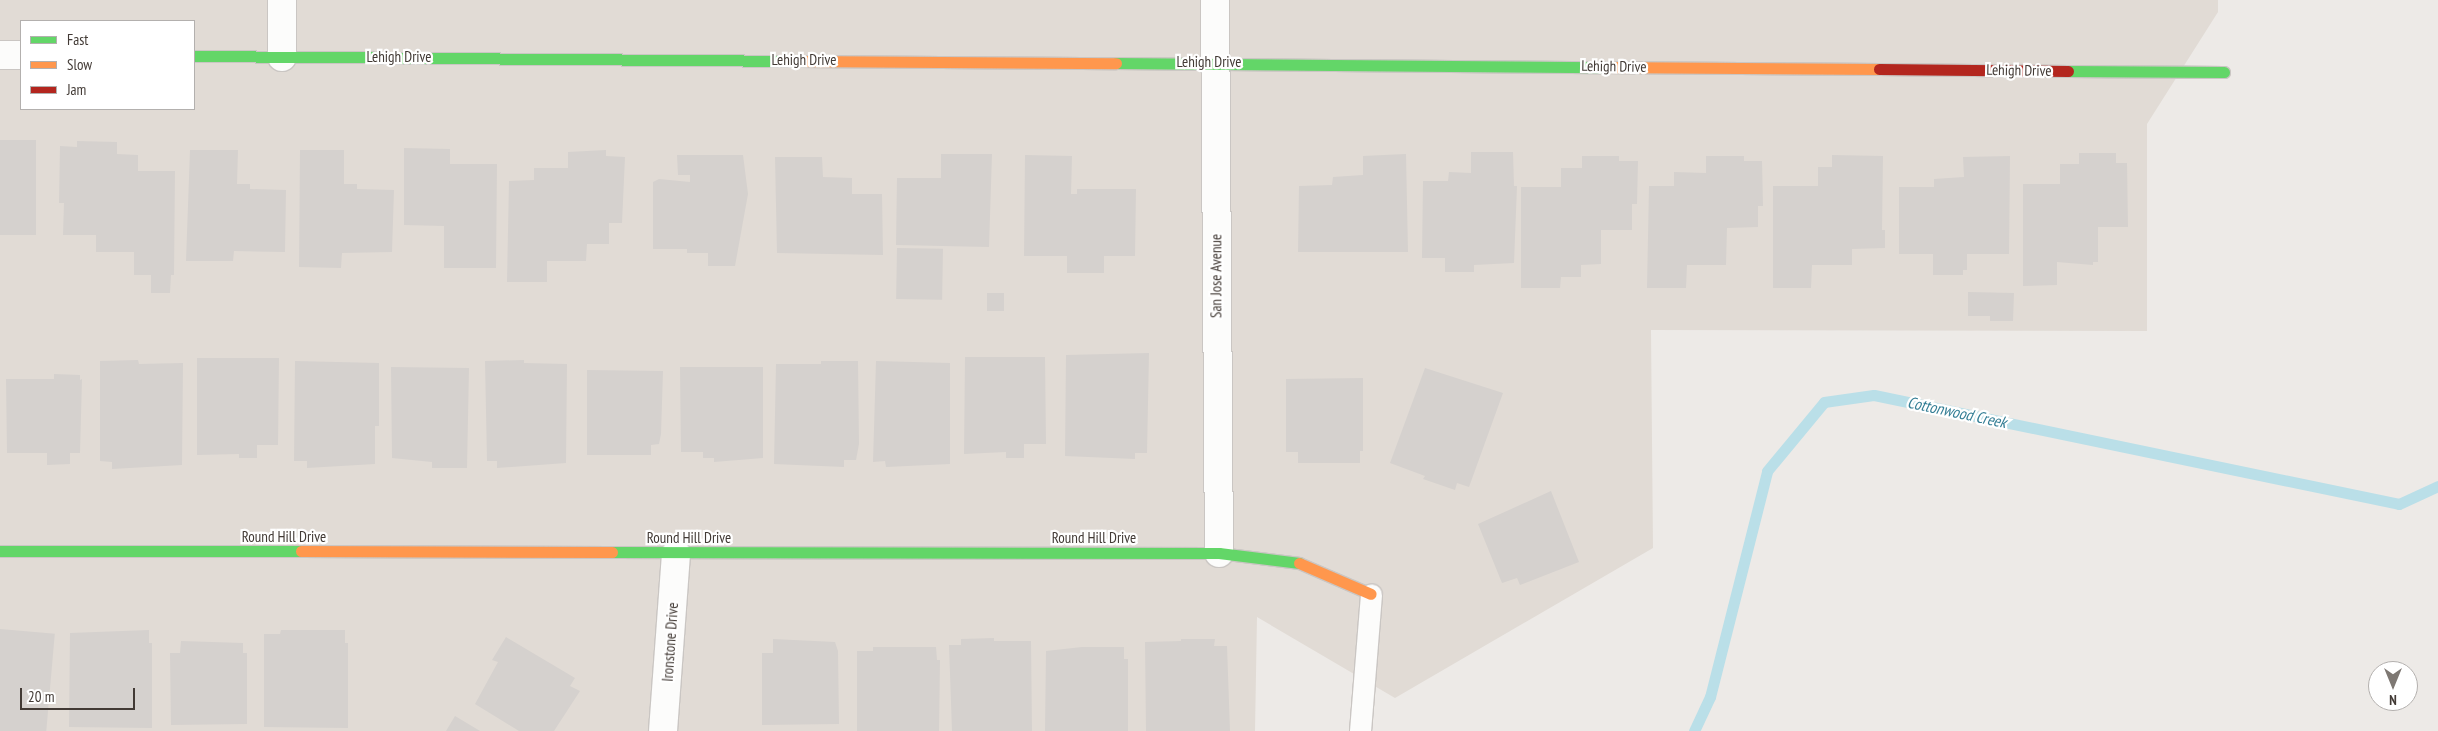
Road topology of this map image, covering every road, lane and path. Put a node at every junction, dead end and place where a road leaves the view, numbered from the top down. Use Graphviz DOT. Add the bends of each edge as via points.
graph roads {
  1 [pos="282,0"];
  2 [pos="1215,0"];
  3 [pos="0,55"];
  4 [pos="20,55"];
  5 [pos="195,56"];
  6 [pos="282,57"];
  7 [pos="1215,62"];
  8 [pos="2224,72"];
  9 [pos="0,551"];
  10 [pos="676,553"];
  11 [pos="1219,553"];
  12 [pos="1371,594"];
  13 [pos="663,731"];
  14 [pos="1360,731"];
  1 -- 6 [label="street"];
  2 -- 7 [label="street, San Jose Avenue"];
  3 -- 4 [label="street"];
  5 -- 6 [label="street, Lehigh Drive"];
  6 -- 7 [label="street, Lehigh Drive"];
  7 -- 8 [label="street, Lehigh Drive"];
  7 -- 11 [label="street, San Jose Avenue"];
  9 -- 10 [label="street, Round Hill Drive"];
  10 -- 11 [label="street, Round Hill Drive"];
  10 -- 13 [label="street, Ironstone Drive"];
  11 -- 12 [label="street, Round Hill Drive" via="1298,562"];
  12 -- 14 [label="lane"];
}
